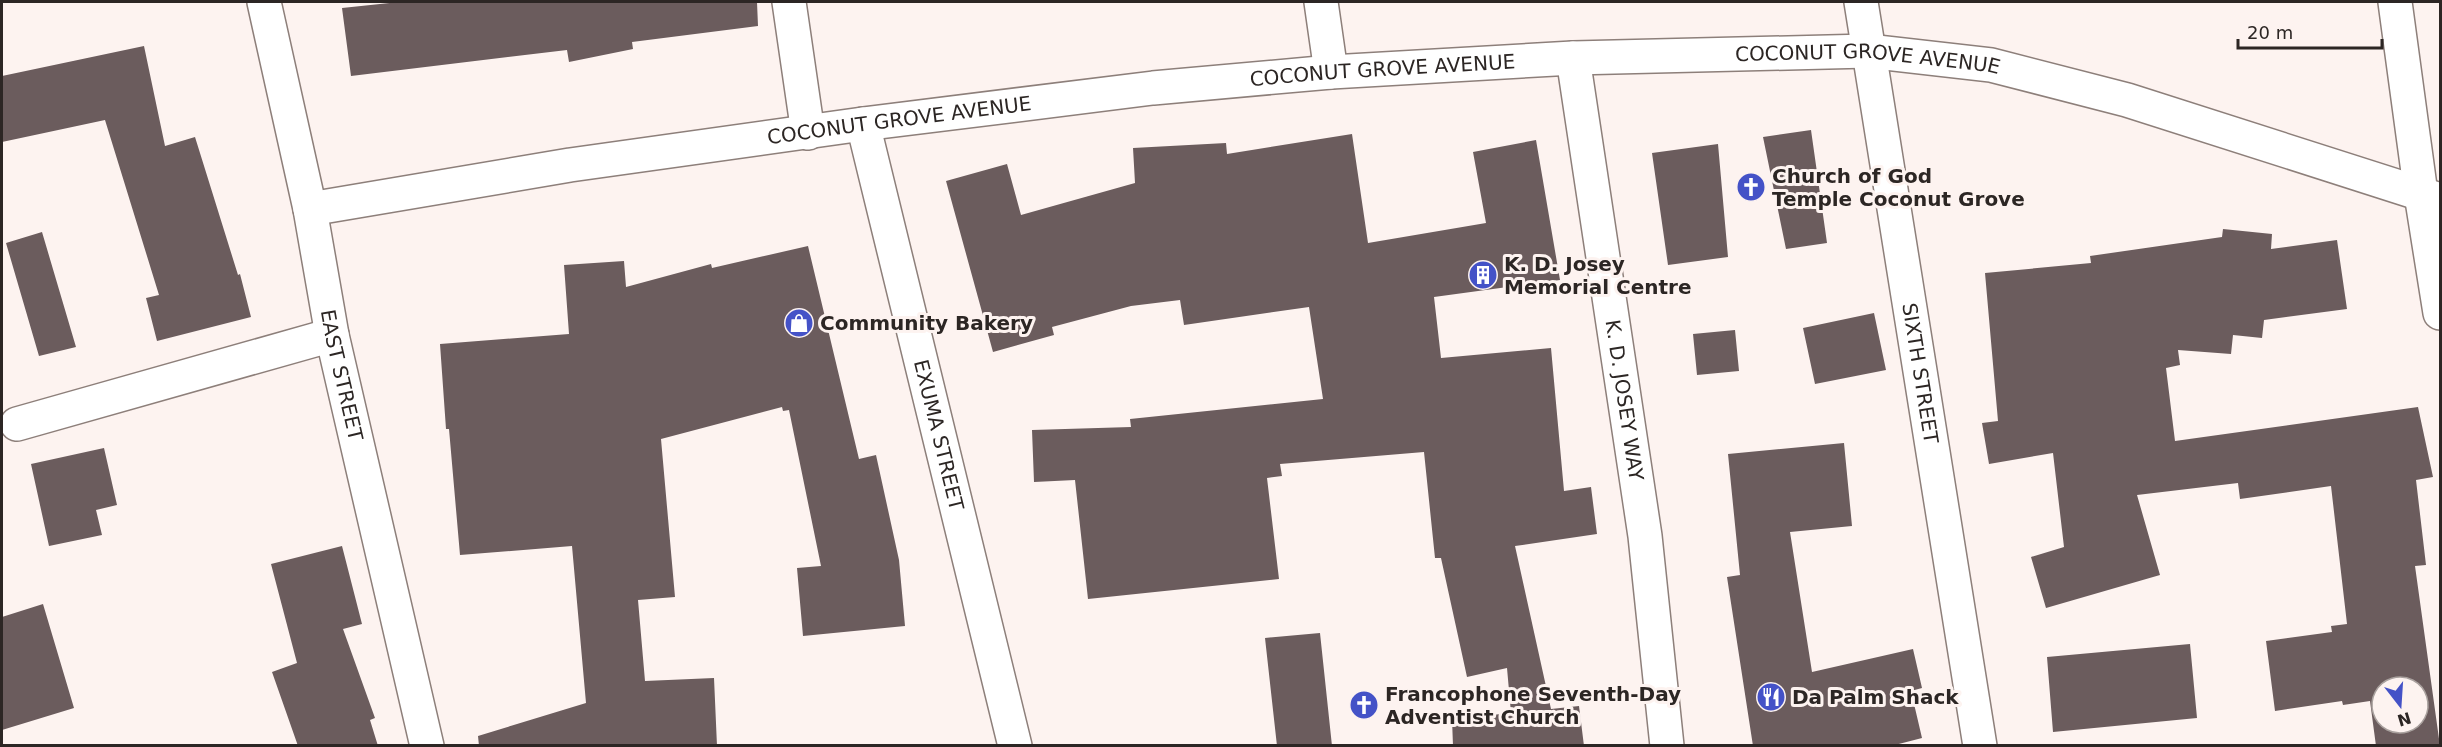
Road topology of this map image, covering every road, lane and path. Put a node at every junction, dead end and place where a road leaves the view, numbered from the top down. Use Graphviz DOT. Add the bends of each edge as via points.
graph roads {
  1 [pos="264,2"];
  2 [pos="789,2"];
  3 [pos="1321,2"];
  4 [pos="1860,2"];
  5 [pos="2395,2"];
  6 [pos="1868,51"];
  7 [pos="1573,58"];
  8 [pos="1331,72"];
  9 [pos="863,124"];
  10 [pos="808,133"];
  11 [pos="2431,197"];
  12 [pos="310,209"];
  13 [pos="2440,313"];
  14 [pos="332,335"];
  15 [pos="17,424"];
  16 [pos="427,746"];
  17 [pos="1015,746"];
  18 [pos="1667,746"];
  19 [pos="1980,746"];
  1 -- 12 [label="street, EAST STREET"];
  2 -- 10 [label="street"];
  3 -- 8 [label="street"];
  4 -- 6 [label="street, SIXTH STREET"];
  5 -- 11 [label="street"];
  6 -- 7 [label="street, COCONUT GROVE AVENUE"];
  6 -- 11 [label="street, COCONUT GROVE AVENUE" via="1991,65 2127,100"];
  6 -- 19 [label="street, SIXTH STREET"];
  7 -- 8 [label="street, COCONUT GROVE AVENUE"];
  7 -- 18 [label="street, K. D. JOSEY WAY" via="1645,537"];
  8 -- 9 [label="street, COCONUT GROVE AVENUE" via="1153,88"];
  9 -- 10 [label="street, COCONUT GROVE AVENUE"];
  9 -- 17 [label="street, EXUMA STREET"];
  10 -- 12 [label="street, COCONUT GROVE AVENUE" via="570,165"];
  11 -- 13 [label="street"];
  12 -- 14 [label="street, EAST STREET"];
  14 -- 15 [label="street"];
  14 -- 16 [label="street, EAST STREET"];
}
